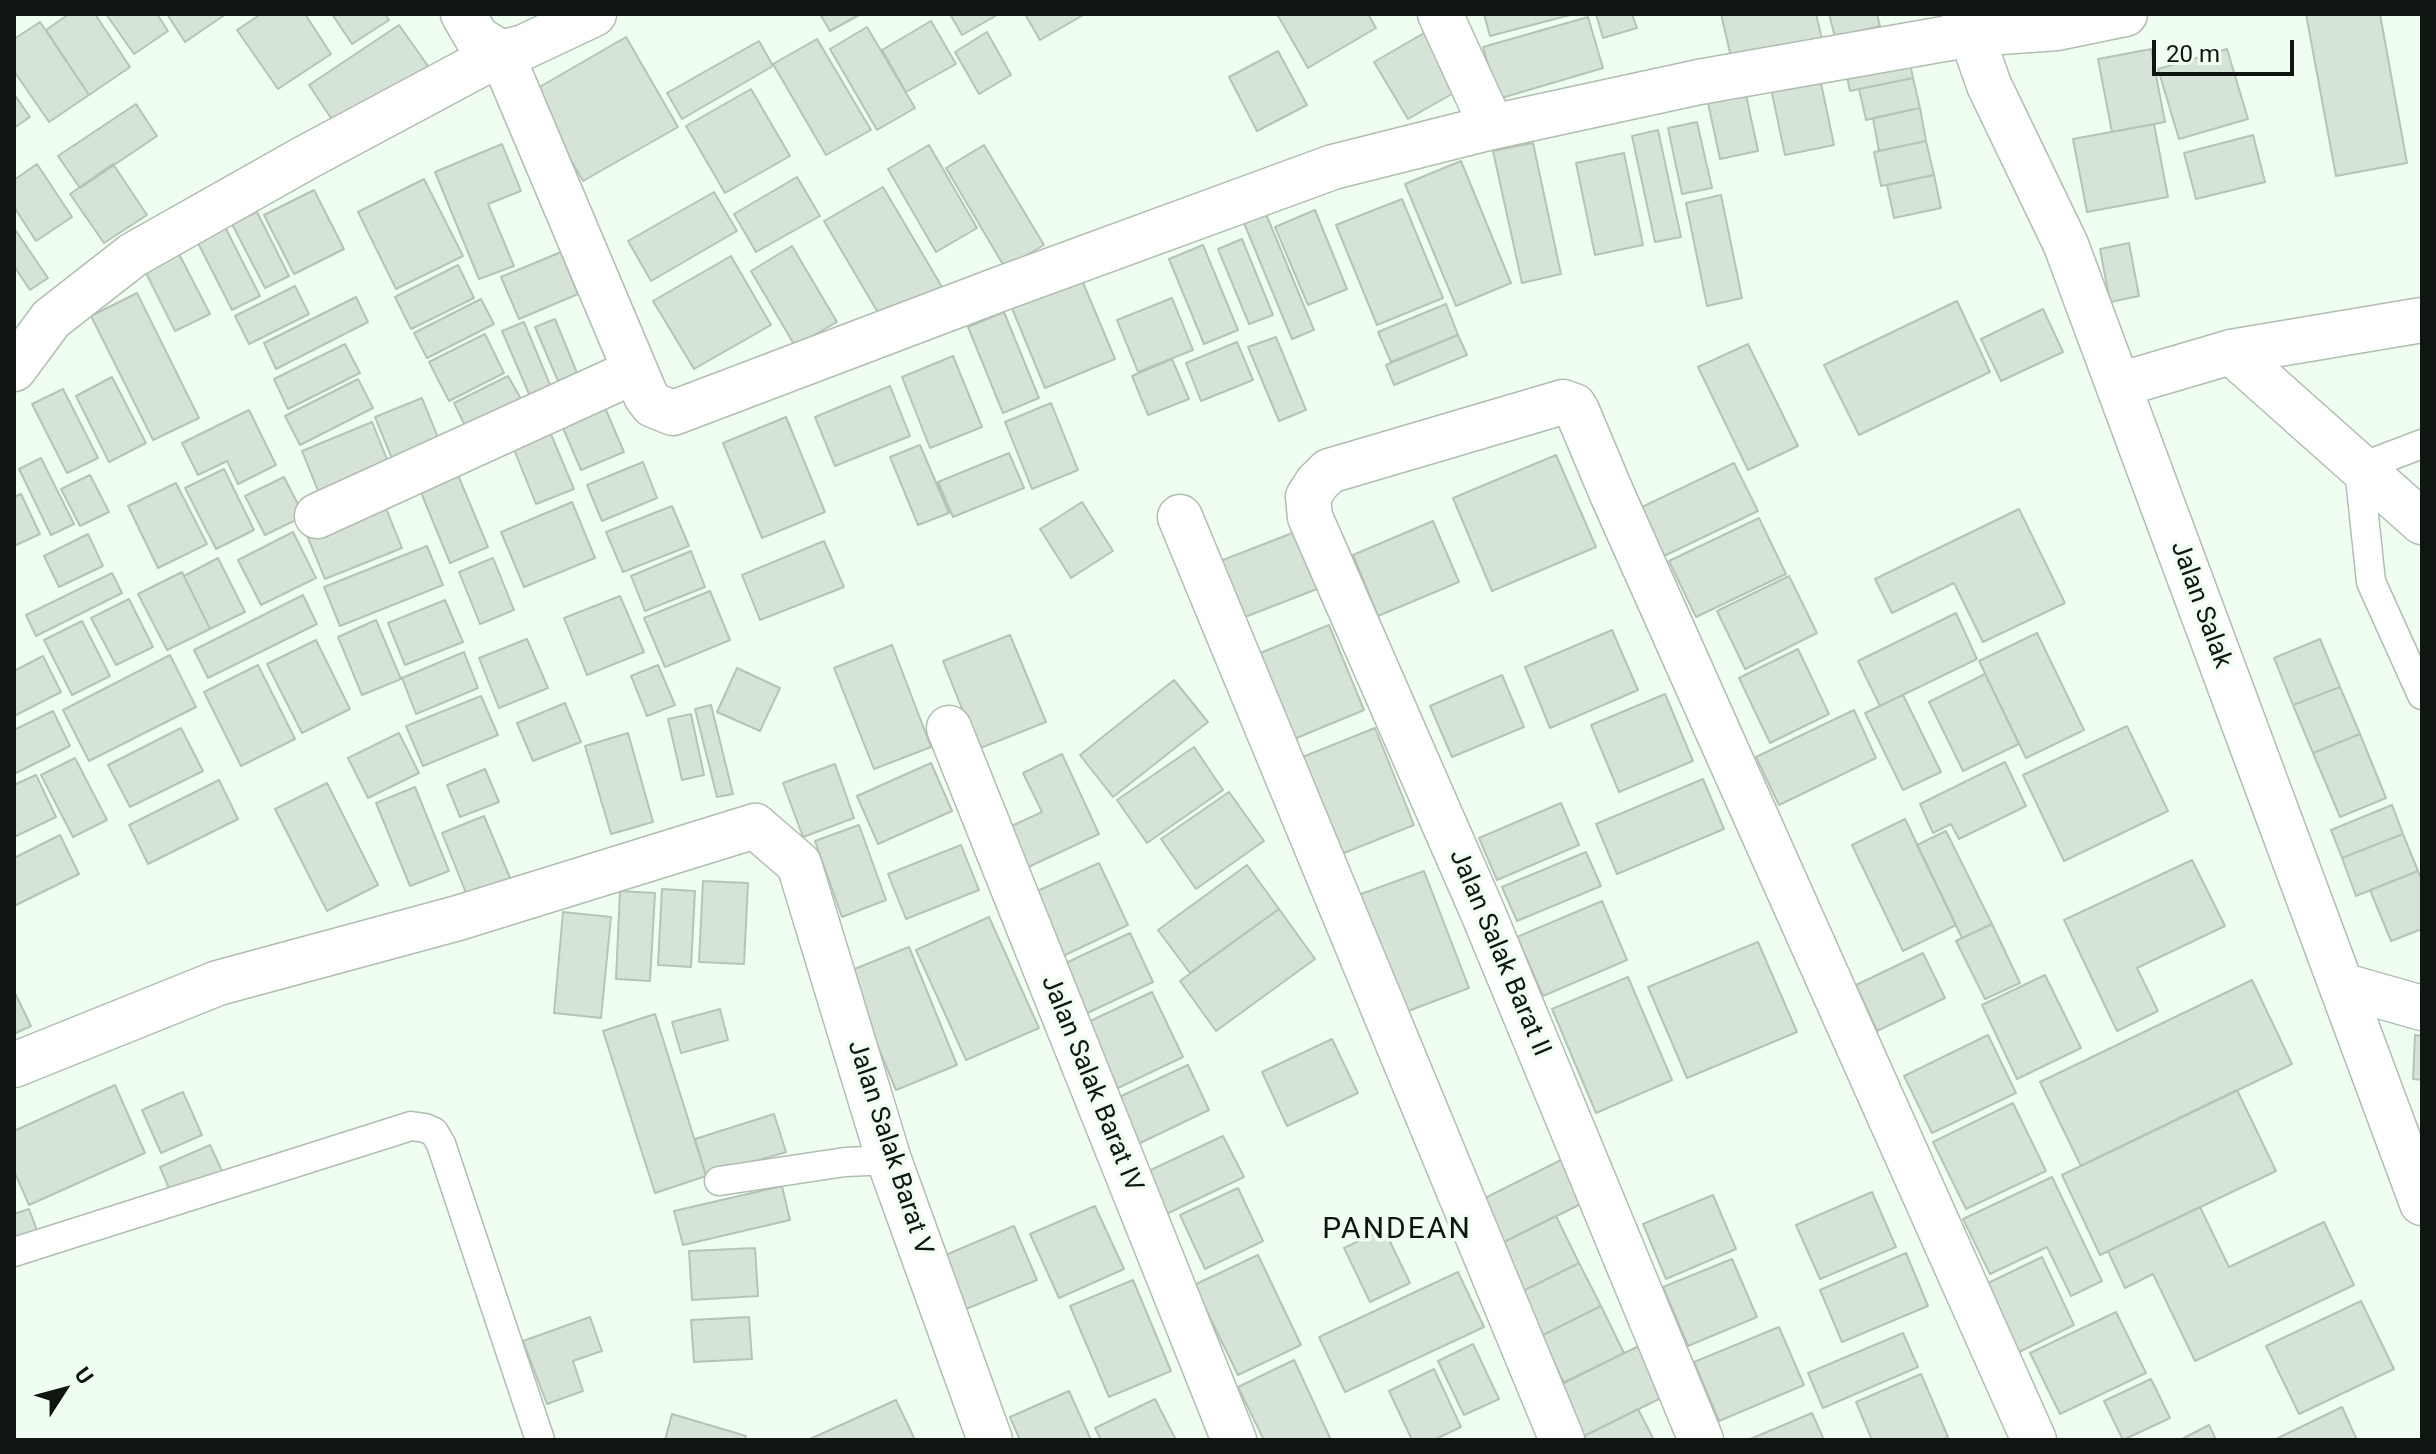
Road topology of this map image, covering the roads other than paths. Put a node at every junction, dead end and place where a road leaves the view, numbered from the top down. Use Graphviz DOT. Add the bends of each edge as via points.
graph roads {
  1 [pos="463,14"];
  2 [pos="594,14"];
  3 [pos="1440,14"];
  4 [pos="2125,14"];
  5 [pos="1968,24"];
  6 [pos="513,50"];
  7 [pos="1492,127"];
  8 [pos="2422,320"];
  9 [pos="2231,352"];
  10 [pos="14,369"];
  11 [pos="635,371"];
  12 [pos="2119,385"];
  13 [pos="2422,444"];
  14 [pos="2359,468"];
  15 [pos="317,516"];
  16 [pos="1180,517"];
  17 [pos="2422,522"];
  18 [pos="2422,695"];
  19 [pos="949,728"];
  20 [pos="2341,985"];
  21 [pos="2422,1008"];
  22 [pos="14,1065"];
  23 [pos="885,1160"];
  24 [pos="719,1181"];
  25 [pos="2422,1203"];
  26 [pos="14,1252"];
  27 [pos="540,1440"];
  28 [pos="990,1440"];
  29 [pos="1234,1440"];
  30 [pos="1562,1440"];
  31 [pos="1701,1440"];
  32 [pos="2034,1440"];
  1 -- 6 [label="street" via="477,38"];
  2 -- 6 [label="street"];
  3 -- 7 [label="street"];
  4 -- 5 [label="street" via="2057,28"];
  5 -- 7 [label="street"];
  5 -- 12 [label="street, Jalan Salak" via="1989,85 2066,245"];
  6 -- 10 [label="street" via="133,255 51,319"];
  6 -- 11 [label="street"];
  7 -- 11 [label="street" via="1333,167 673,413 653,405"];
  8 -- 9 [label="street"];
  9 -- 12 [label="street"];
  9 -- 14 [label="street"];
  11 -- 15 [label="street"];
  12 -- 20 [label="street, Jalan Salak"];
  13 -- 14 [label="lane"];
  14 -- 17 [label="street"];
  14 -- 18 [label="lane" via="2371,582"];
  16 -- 30 [label="street"];
  19 -- 29 [label="street, Jalan Salak Barat IV"];
  20 -- 21 [label="street"];
  20 -- 25 [label="street, Jalan Salak"];
  22 -- 23 [label="street, Jalan Salak Barat V" via="218,983 458,918 755,826 799,864"];
  23 -- 24 [label="lane"];
  23 -- 28 [label="street, Jalan Salak Barat V"];
  26 -- 27 [label="lane" via="411,1126 425,1128 441,1144"];
  31 -- 32 [label="street, Jalan Salak Barat II" via="1483,913 1310,517 1308,497 1329,471 1563,402 1574,406"];
}
